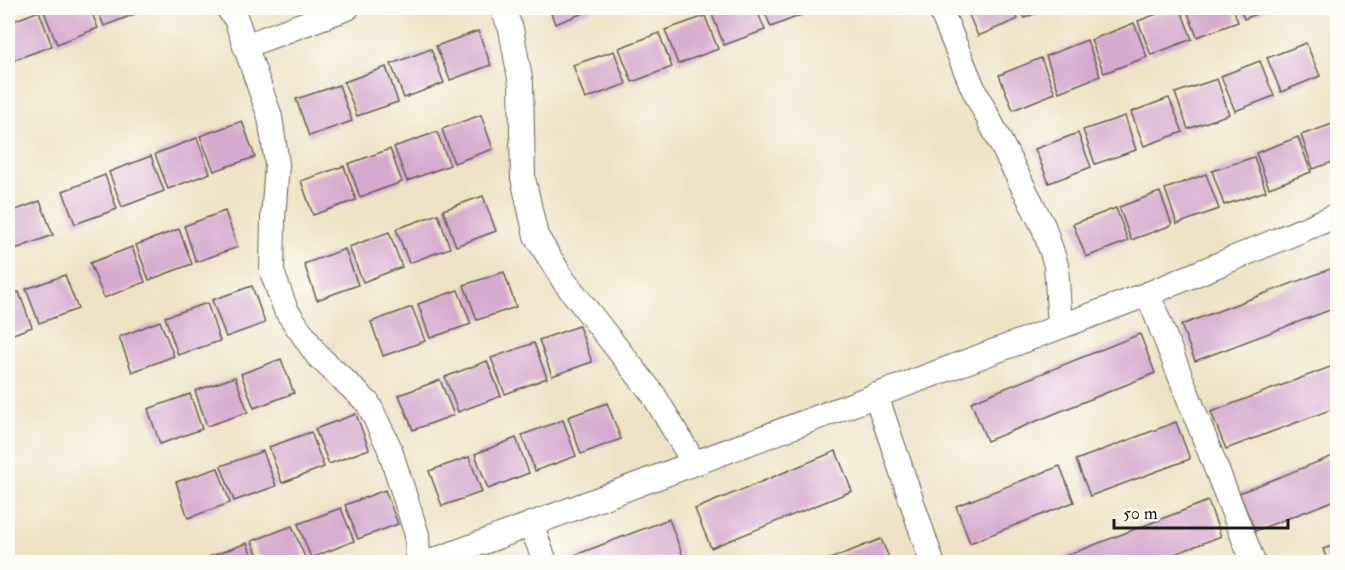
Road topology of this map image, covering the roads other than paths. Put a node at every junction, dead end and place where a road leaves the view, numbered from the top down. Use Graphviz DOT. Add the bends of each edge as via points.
graph roads {
  1 [pos="228,8"];
  2 [pos="347,8"];
  3 [pos="502,8"];
  4 [pos="940,8"];
  5 [pos="245,46"];
  6 [pos="1338,215"];
  7 [pos="1148,294"];
  8 [pos="1060,326"];
  9 [pos="876,395"];
  10 [pos="694,463"];
  11 [pos="531,524"];
  12 [pos="418,562"];
  13 [pos="430,562"];
  14 [pos="545,562"];
  15 [pos="932,562"];
  16 [pos="1253,562"];
  1 -- 5 [label="street"];
  2 -- 5 [label="street"];
  3 -- 10 [label="street" via="521,84 523,178 536,236 564,281 652,394"];
  4 -- 8 [label="street" via="973,88 1044,228 1056,265"];
  5 -- 12 [label="street" via="270,117 277,164 272,272 286,310 317,355 368,404 389,447 414,524"];
  6 -- 7 [label="street"];
  7 -- 8 [label="street"];
  7 -- 16 [label="street"];
  8 -- 9 [label="street"];
  9 -- 10 [label="street"];
  9 -- 15 [label="street"];
  10 -- 11 [label="street"];
  11 -- 13 [label="street"];
  11 -- 14 [label="street"];
}
